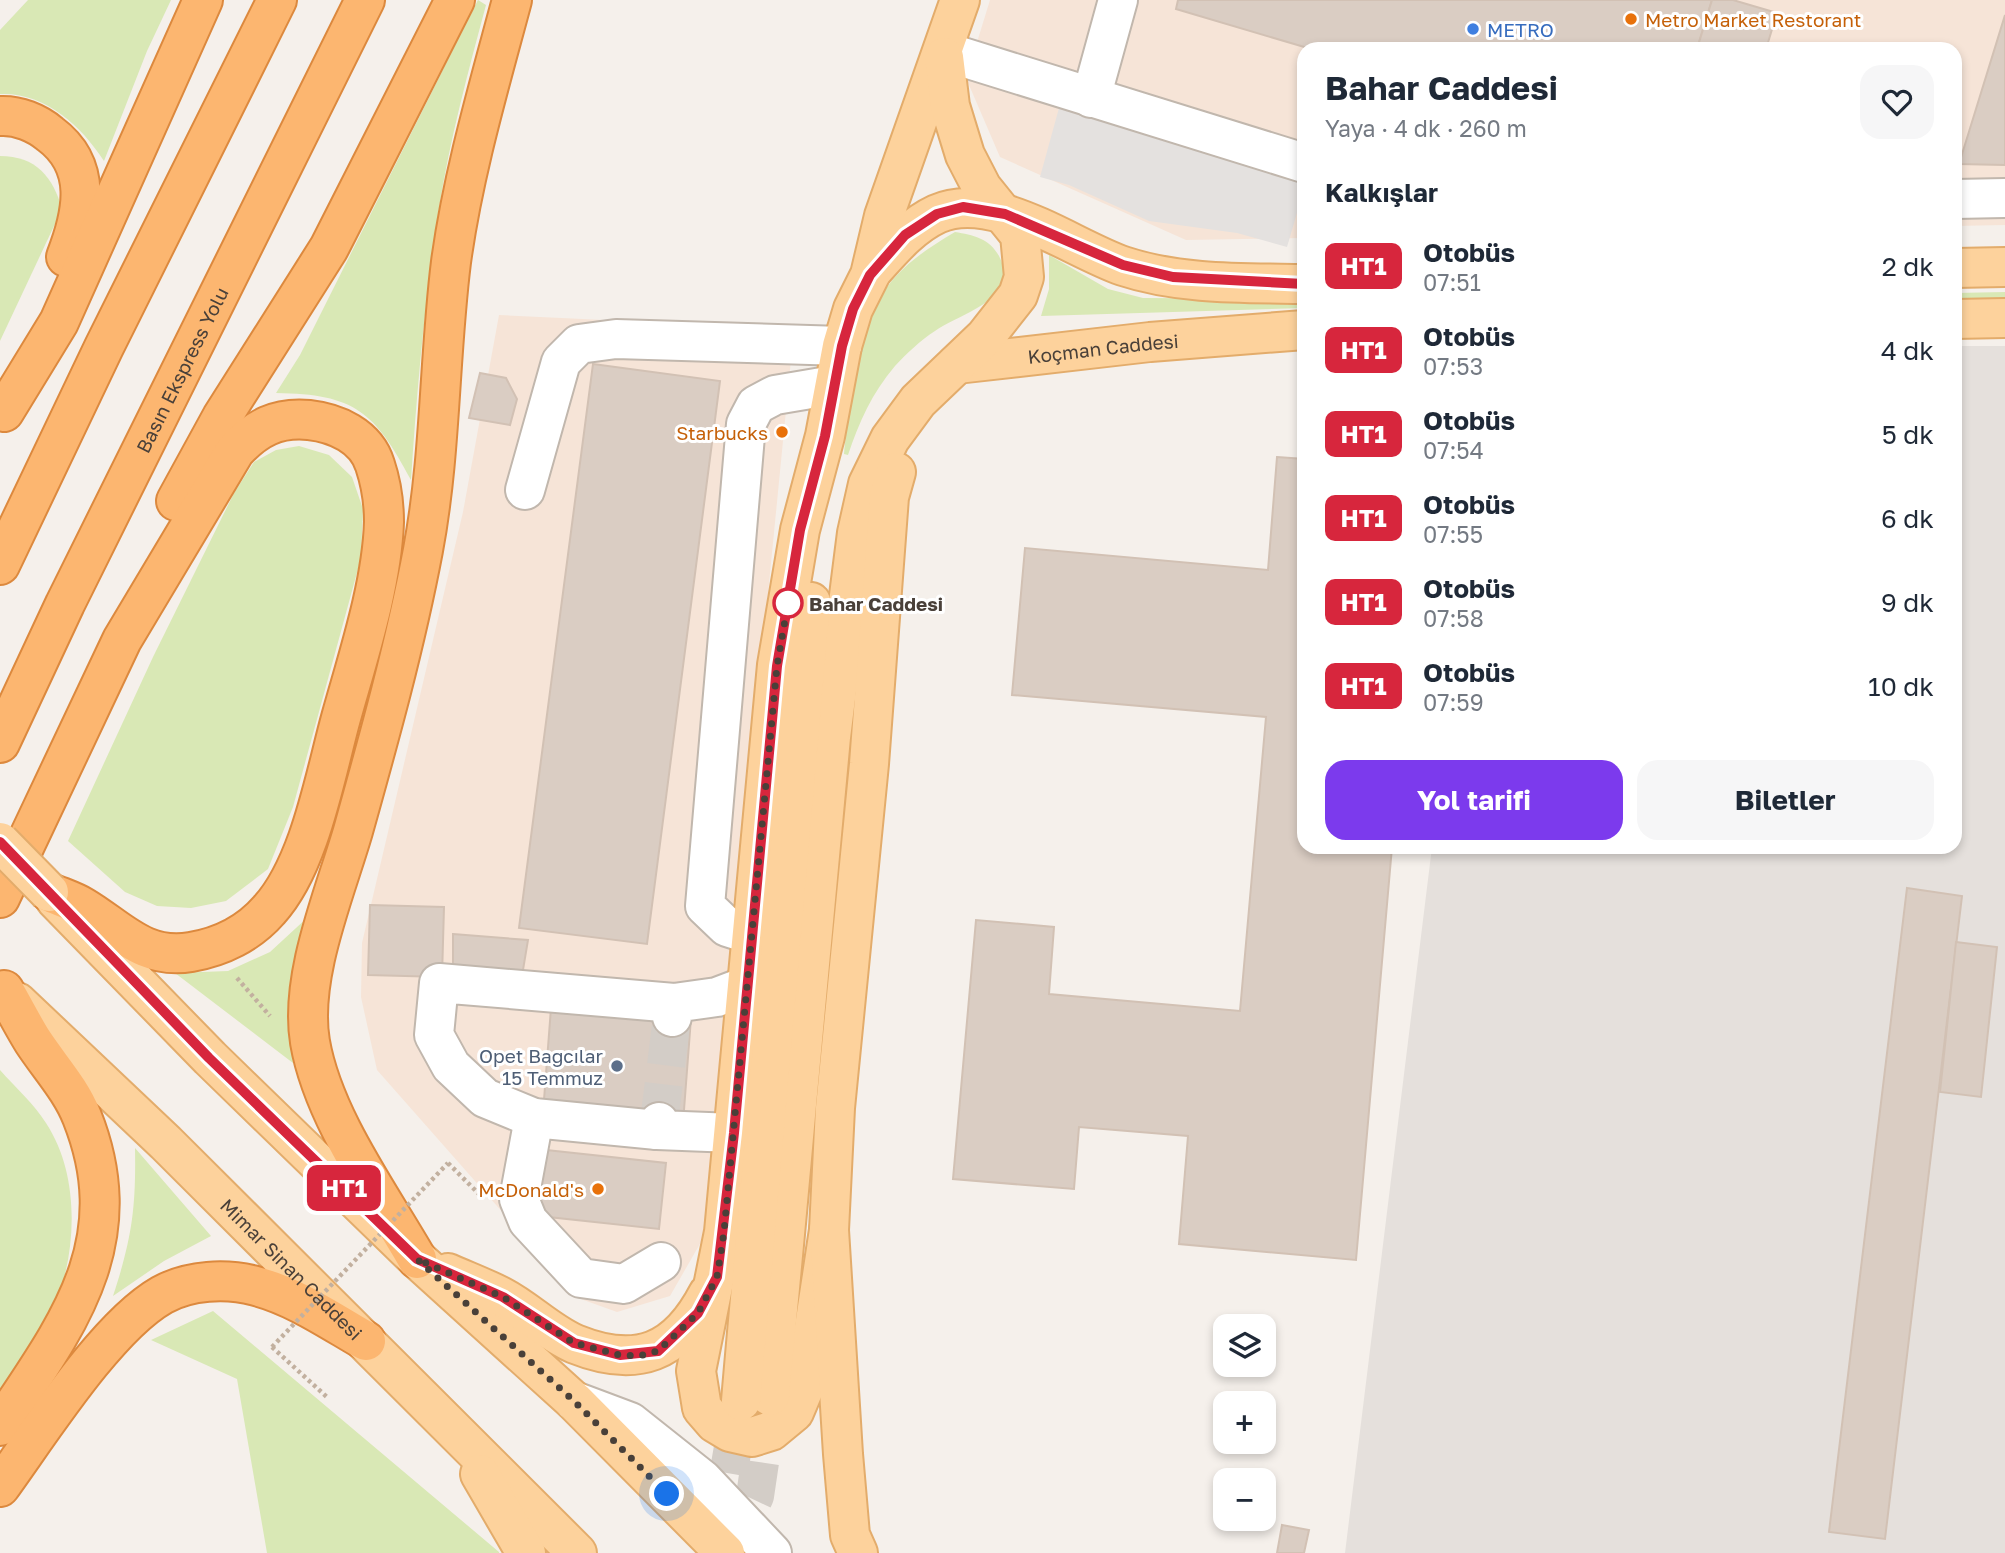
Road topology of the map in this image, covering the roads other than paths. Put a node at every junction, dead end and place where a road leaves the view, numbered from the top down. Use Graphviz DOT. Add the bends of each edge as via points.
graph roads {
  1 [pos="203,0"];
  2 [pos="278,0"];
  3 [pos="365,0"];
  4 [pos="455,0"];
  5 [pos="512,0"];
  6 [pos="960,0"];
  7 [pos="1118,0"];
  8 [pos="943,51"];
  9 [pos="1091,97"];
  10 [pos="0,117"];
  11 [pos="1297,161"];
  12 [pos="2005,198"];
  13 [pos="1962,199"];
  14 [pos="1005,214"];
  15 [pos="2005,267"];
  16 [pos="1962,268"];
  17 [pos="870,275"];
  18 [pos="1297,284"];
  19 [pos="2005,318"];
  20 [pos="1962,319"];
  21 [pos="1297,331"];
  22 [pos="842,346"];
  23 [pos="957,364"];
  24 [pos="834,385"];
  25 [pos="918,401"];
  26 [pos="2,416"];
  27 [pos="825,436"];
  28 [pos="524,490"];
  29 [pos="0,565"];
  30 [pos="122,640"];
  31 [pos="0,743"];
  32 [pos="0,842"];
  33 [pos="49,892"];
  34 [pos="0,898"];
  35 [pos="751,935"];
  36 [pos="746,986"];
  37 [pos="2,988"];
  38 [pos="534,1118"];
  39 [pos="734,1133"];
  40 [pos="829,1230"];
  41 [pos="417,1259"];
  42 [pos="661,1262"];
  43 [pos="717,1277"];
  44 [pos="366,1342"];
  45 [pos="574,1401"];
  46 [pos="450,1424"];
  47 [pos="0,1426"];
  48 [pos="0,1486"];
  49 [pos="526,1553"];
  50 [pos="577,1553"];
  51 [pos="724,1553"];
  52 [pos="772,1553"];
  53 [pos="858,1553"];
  1 -- 26 [label="highway" via="59,322"];
  2 -- 29 [label="highway" via="155,241"];
  3 -- 31 [label="highway, Basın Ekspress Yolu"];
  4 -- 30 [label="highway" via="329,248 222,417 167,519"];
  5 -- 41 [label="highway" via="468,172 452,262 423,548 399,663 318,947 310,1003 310,1040 320,1080 339,1123"];
  6 -- 8 [label="main road"];
  7 -- 9 [label="lane"];
  8 -- 9 [label="lane"];
  8 -- 14 [label="main road" via="950,106 965,155 982,188"];
  8 -- 17 [label="main road" via="884,216"];
  9 -- 11 [label="lane"];
  10 -- 26 [label="highway" via="37,124 59,141 75,162 82,187 79,223"];
  12 -- 13 [label="lane"];
  14 -- 17 [label="main road" via="963,207 937,214 905,235"];
  14 -- 18 [label="main road" via="1123,265 1173,277"];
  14 -- 23 [label="main road" via="1020,235 1024,277 1018,295"];
  15 -- 16 [label="main road"];
  17 -- 22 [label="main road"];
  19 -- 20 [label="main road"];
  21 -- 23 [label="main road, Koçman Caddesi"];
  22 -- 24 [label="main road"];
  22 -- 28 [label="lane" via="616,339 579,344 561,362"];
  23 -- 25 [label="main road"];
  24 -- 27 [label="main road"];
  24 -- 35 [label="lane" via="775,395 756,405 746,425 705,906 727,928"];
  25 -- 27 [label="main road" via="890,439 868,484 857,533 755,1398"];
  25 -- 40 [label="main road" via="888,497 869,764 835,1108"];
  27 -- 35 [label="main road" via="800,530 777,666"];
  30 -- 33 [label="highway" via="235,451 249,436 271,423 295,419 329,422 355,436 374,461 382,492 384,523 378,567 319,800 285,888 270,910 243,934 190,952 159,952 123,937 83,907"];
  30 -- 34 [label="highway"];
  32 -- 33 [label="main road, bridge"];
  33 -- 41 [label="main road" via="209,1058"];
  35 -- 36 [label="main road"];
  36 -- 38 [label="lane" via="673,1010 439,983 434,1035 451,1066 485,1098"];
  36 -- 39 [label="main road"];
  37 -- 44 [label="main road, Mimar Sinan Caddesi"];
  37 -- 47 [label="highway" via="82,1116 99,1175 102,1206 94,1259 78,1301"];
  38 -- 39 [label="lane"];
  38 -- 42 [label="lane" via="519,1199 528,1221 582,1278 624,1284"];
  39 -- 43 [label="main road"];
  40 -- 43 [label="main road" via="805,1386 794,1412 771,1431 752,1437 715,1423 702,1408 698,1393 696,1371"];
  40 -- 53 [label="main road" via="842,1454 850,1535"];
  41 -- 43 [label="main road" via="503,1297 574,1343 620,1355 658,1351 698,1313"];
  41 -- 45 [label="main road"];
  44 -- 46 [label="main road, Mimar Sinan Caddesi"];
  44 -- 48 [label="highway" via="258,1286 190,1284 163,1294 134,1314"];
  45 -- 51 [label="main road"];
  45 -- 52 [label="lane" via="630,1422 704,1480"];
  46 -- 49 [label="main road"];
  46 -- 50 [label="main road, Mimar Sinan Caddesi"];
}
